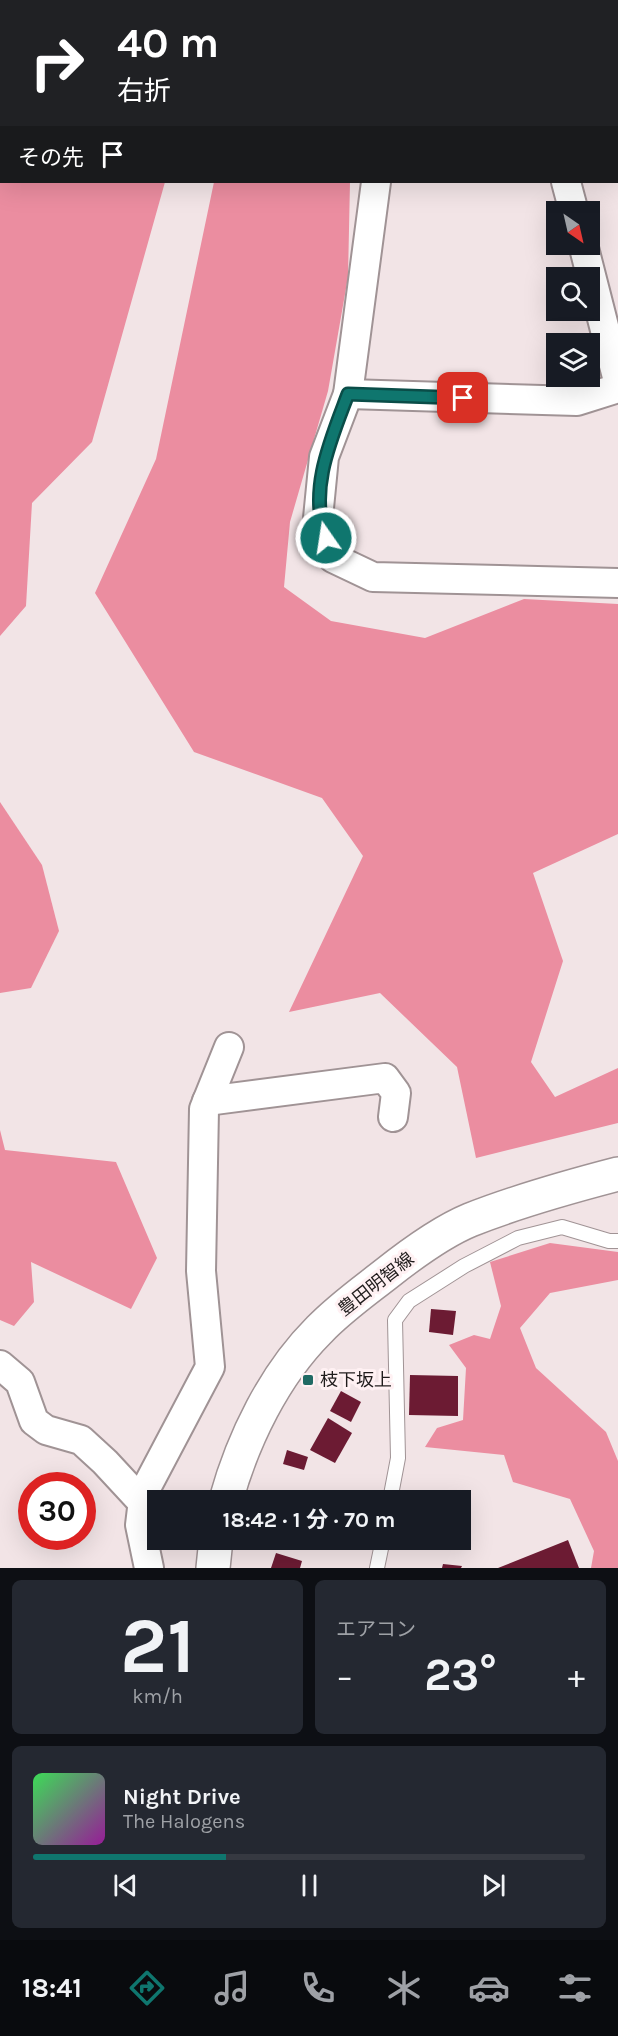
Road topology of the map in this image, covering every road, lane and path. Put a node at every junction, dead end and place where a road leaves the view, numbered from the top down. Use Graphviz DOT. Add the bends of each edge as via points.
graph roads {
  1 [pos="376,183"];
  2 [pos="566,183"];
  3 [pos="571,201"];
  4 [pos="586,255"];
  5 [pos="618,381"];
  6 [pos="618,388"];
  7 [pos="348,394"];
  8 [pos="618,583"];
  9 [pos="229,1047"];
  10 [pos="207,1101"];
  11 [pos="393,1117"];
  12 [pos="618,1174"];
  13 [pos="618,1241"];
  14 [pos="0,1365"];
  15 [pos="230,1490"];
  16 [pos="392,1490"];
  17 [pos="143,1503"];
  18 [pos="215,1550"];
  19 [pos="381,1550"];
  20 [pos="149,1568"];
  21 [pos="213,1568"];
  22 [pos="377,1568"];
  1 -- 7 [label="street"];
  2 -- 3 [label="street"];
  4 -- 5 [label="street"];
  6 -- 7 [label="street" via="577,401"];
  7 -- 8 [label="street" via="324,457 318,518 333,558 374,577"];
  9 -- 10 [label="street"];
  10 -- 11 [label="street" via="386,1078 396,1093"];
  10 -- 17 [label="street" via="201,1271 210,1367 144,1492"];
  12 -- 15 [label="main road, 豊田明智線" via="545,1193 468,1221 404,1260 348,1303 308,1342 272,1391 251,1431"];
  13 -- 16 [label="lane" via="562,1227 518,1239 464,1266 409,1301 394,1320 398,1458"];
  14 -- 17 [label="street" via="20,1382 34,1421 46,1430 81,1440"];
  17 -- 20 [label="street" via="140,1525"];
  18 -- 21 [label="main road"];
  19 -- 22 [label="lane"];
}
